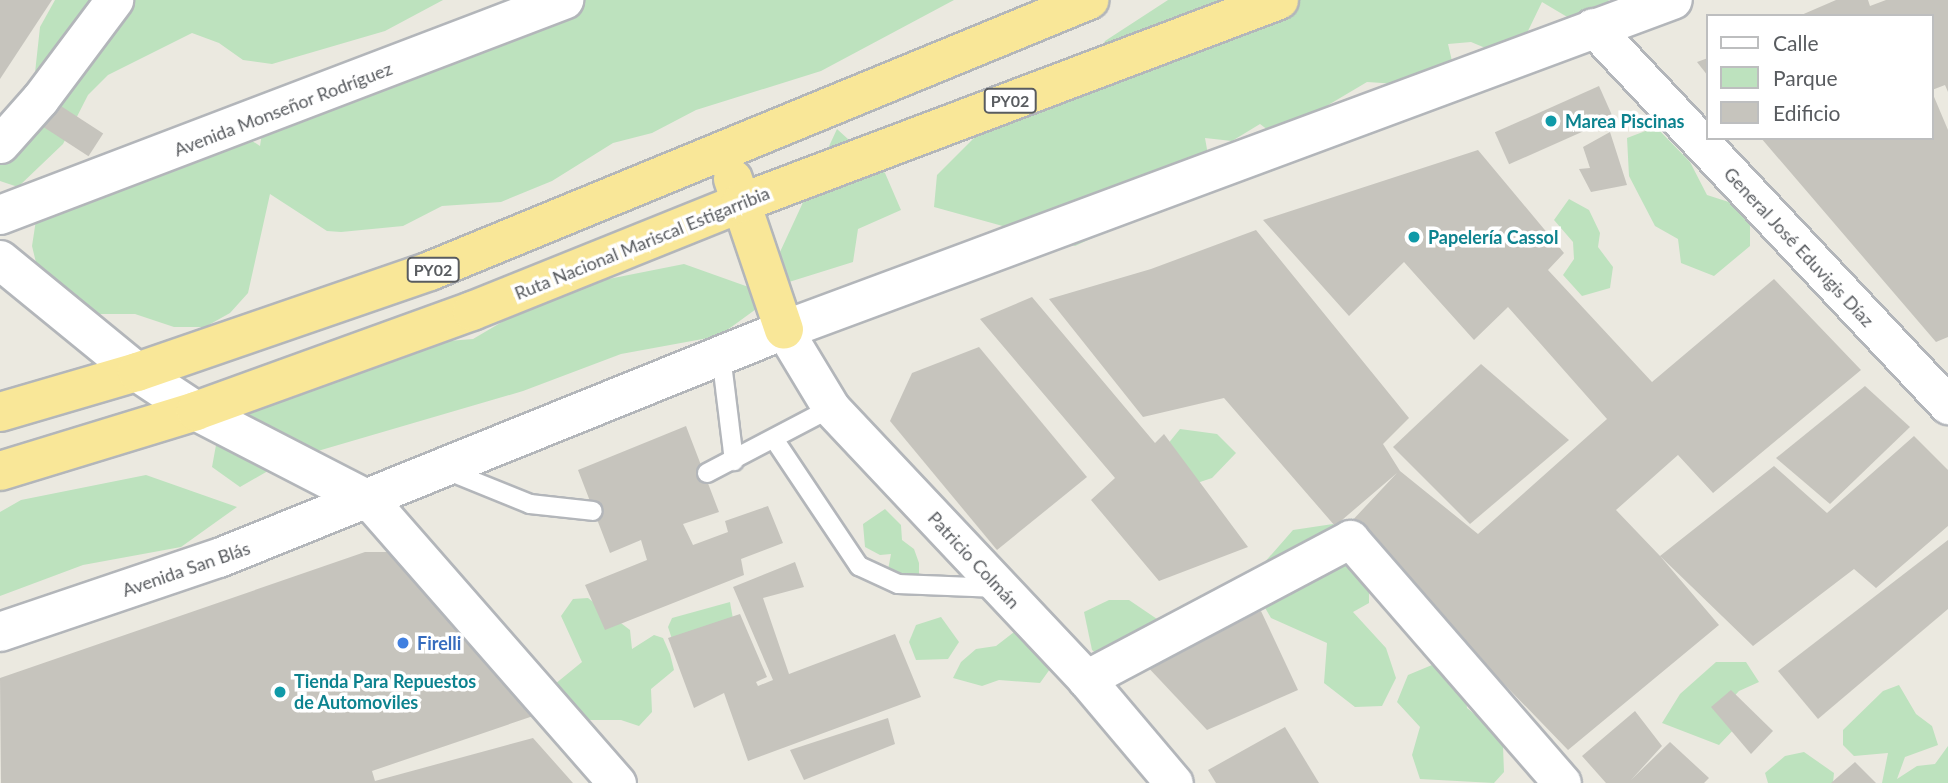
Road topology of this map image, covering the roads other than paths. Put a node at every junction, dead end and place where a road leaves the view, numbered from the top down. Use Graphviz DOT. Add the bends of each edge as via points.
graph roads {
  1 [pos="114,0"];
  2 [pos="564,0"];
  3 [pos="1089,0"];
  4 [pos="1279,0"];
  5 [pos="1672,0"];
  6 [pos="1593,27"];
  7 [pos="0,144"];
  8 [pos="723,153"];
  9 [pos="741,202"];
  10 [pos="0,215"];
  11 [pos="0,260"];
  12 [pos="784,330"];
  13 [pos="721,355"];
  14 [pos="137,372"];
  15 [pos="1948,405"];
  16 [pos="831,408"];
  17 [pos="196,411"];
  18 [pos="0,412"];
  19 [pos="774,439"];
  20 [pos="734,461"];
  21 [pos="445,469"];
  22 [pos="0,471"];
  23 [pos="707,473"];
  24 [pos="370,501"];
  25 [pos="593,511"];
  26 [pos="1001,589"];
  27 [pos="0,632"];
  28 [pos="1086,679"];
  29 [pos="617,783"];
  30 [pos="1174,783"];
  31 [pos="1562,783"];
  1 -- 7 [label="street"];
  2 -- 10 [label="street, Avenida Monseñor Rodríguez"];
  3 -- 8 [label="highway, PY02"];
  4 -- 9 [label="highway, Ruta Nacional Mariscal Estigarribia / PY02"];
  5 -- 6 [label="street, Avenida San Blás"];
  6 -- 12 [label="street, Avenida San Blás"];
  6 -- 15 [label="street, General José Eduvigis Díaz"];
  8 -- 9 [label="highway"];
  8 -- 14 [label="highway, PY02" via="430,271"];
  9 -- 12 [label="highway"];
  9 -- 17 [label="highway, Ruta Nacional Mariscal Estigarribia / PY02" via="472,311"];
  11 -- 14 [label="street"];
  12 -- 13 [label="street, Avenida San Blás"];
  12 -- 16 [label="street, Patricio Colmán"];
  13 -- 20 [label="lane"];
  13 -- 21 [label="street, Avenida San Blás"];
  14 -- 17 [label="street"];
  14 -- 18 [label="highway, PY02"];
  16 -- 19 [label="lane"];
  16 -- 26 [label="street, Patricio Colmán"];
  17 -- 22 [label="highway, Ruta Nacional Mariscal Estigarribia / PY02"];
  17 -- 24 [label="street"];
  19 -- 20 [label="lane"];
  19 -- 26 [label="lane" via="859,566 898,584"];
  20 -- 23 [label="lane"];
  21 -- 24 [label="street, Avenida San Blás"];
  21 -- 25 [label="lane" via="530,504"];
  24 -- 27 [label="street, Avenida San Blás"];
  24 -- 29 [label="street"];
  26 -- 28 [label="street, Patricio Colmán"];
  28 -- 30 [label="street, Patricio Colmán"];
  28 -- 31 [label="street" via="1350,539"];
}
